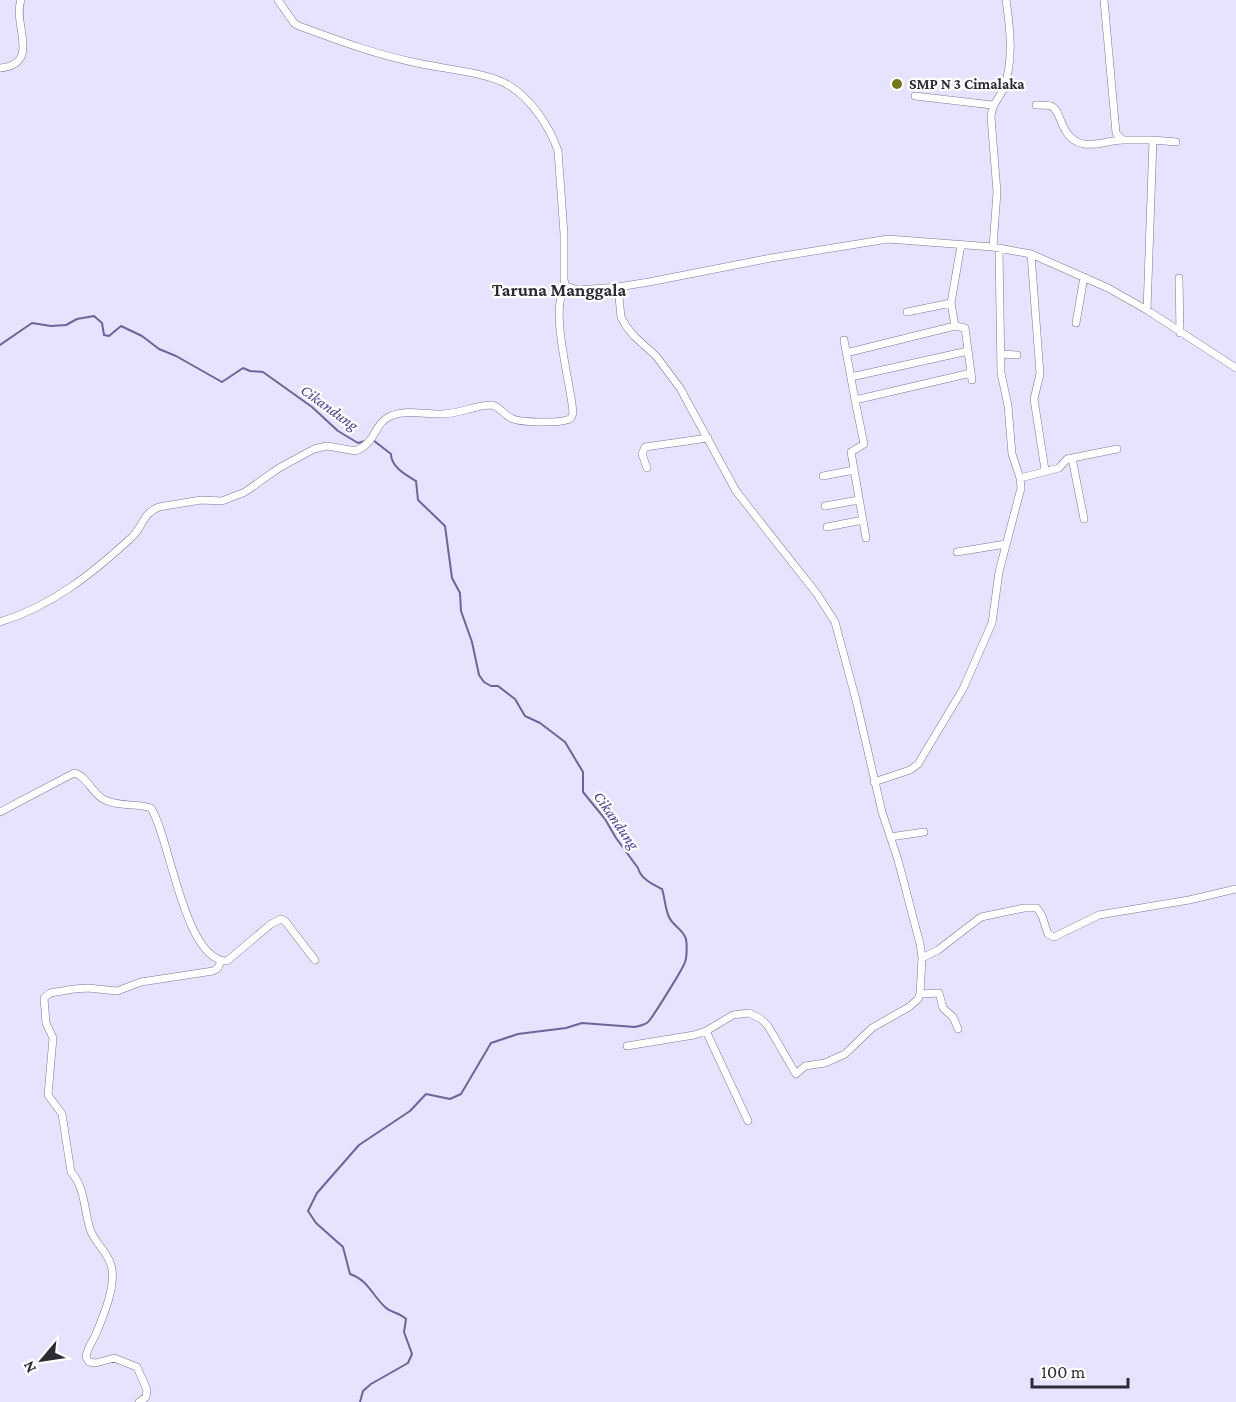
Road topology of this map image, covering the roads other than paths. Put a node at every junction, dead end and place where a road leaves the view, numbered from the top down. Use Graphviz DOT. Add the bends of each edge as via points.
graph roads {
  1 [pos="21,0"];
  2 [pos="278,0"];
  3 [pos="1006,0"];
  4 [pos="1104,0"];
  5 [pos="0,68"];
  6 [pos="915,96"];
  7 [pos="992,105"];
  8 [pos="1036,105"];
  9 [pos="1122,140"];
  10 [pos="1153,140"];
  11 [pos="1176,141"];
  12 [pos="961,245"];
  13 [pos="996,248"];
  14 [pos="1031,254"];
  15 [pos="1084,278"];
  16 [pos="1179,278"];
  17 [pos="566,286"];
  18 [pos="618,287"];
  19 [pos="951,303"];
  20 [pos="1147,310"];
  21 [pos="907,312"];
  22 [pos="1076,323"];
  23 [pos="955,327"];
  24 [pos="1180,333"];
  25 [pos="844,340"];
  26 [pos="968,351"];
  27 [pos="846,353"];
  28 [pos="1002,354"];
  29 [pos="1017,355"];
  30 [pos="1236,368"];
  31 [pos="851,377"];
  32 [pos="855,400"];
  33 [pos="708,438"];
  34 [pos="1117,449"];
  35 [pos="1072,458"];
  36 [pos="647,468"];
  37 [pos="854,470"];
  38 [pos="1045,470"];
  39 [pos="823,476"];
  40 [pos="1020,478"];
  41 [pos="860,500"];
  42 [pos="825,506"];
  43 [pos="1084,519"];
  44 [pos="863,520"];
  45 [pos="827,527"];
  46 [pos="866,538"];
  47 [pos="1006,544"];
  48 [pos="957,552"];
  49 [pos="0,622"];
  50 [pos="874,782"];
  51 [pos="0,812"];
  52 [pos="924,832"];
  53 [pos="890,837"];
  54 [pos="1236,889"];
  55 [pos="922,958"];
  56 [pos="315,960"];
  57 [pos="221,961"];
  58 [pos="920,994"];
  59 [pos="958,1029"];
  60 [pos="706,1030"];
  61 [pos="627,1046"];
  62 [pos="748,1121"];
  63 [pos="143,1401"];
  1 -- 5 [label="street" via="18,8 23,55 11,67"];
  2 -- 17 [label="street" via="298,26 414,63 498,80 522,96 538,114 558,151"];
  3 -- 7 [label="street" via="1010,55 1005,86"];
  4 -- 9 [label="street" via="1114,128"];
  6 -- 7 [label="street"];
  7 -- 13 [label="street"];
  8 -- 9 [label="street" via="1050,106 1063,129 1085,144"];
  9 -- 10 [label="street"];
  10 -- 11 [label="street"];
  10 -- 20 [label="street"];
  12 -- 13 [label="street"];
  12 -- 18 [label="street" via="888,239"];
  12 -- 19 [label="street"];
  13 -- 14 [label="street"];
  13 -- 28 [label="street"];
  14 -- 15 [label="street"];
  14 -- 38 [label="street" via="1040,374 1034,399"];
  15 -- 20 [label="street"];
  15 -- 22 [label="street"];
  16 -- 24 [label="street"];
  17 -- 18 [label="street" via="579,290"];
  17 -- 49 [label="street" via="561,291 558,320 572,417 518,421 498,406 485,405 443,415 407,412 392,416 382,422 369,443 356,451 327,446 314,449 222,501 201,500 153,509 145,514 137,532 104,563 46,604"];
  18 -- 33 [label="street" via="621,317 626,326 664,366"];
  19 -- 21 [label="street"];
  19 -- 23 [label="street"];
  20 -- 24 [label="street"];
  23 -- 26 [label="street" via="965,328"];
  23 -- 27 [label="street"];
  24 -- 30 [label="street"];
  25 -- 27 [label="street"];
  26 -- 31 [label="street"];
  26 -- 32 [label="street" via="972,376"];
  27 -- 31 [label="street"];
  28 -- 29 [label="street"];
  28 -- 40 [label="street" via="1012,454"];
  31 -- 32 [label="street"];
  32 -- 37 [label="street" via="864,444 851,452"];
  33 -- 36 [label="street" via="645,447 642,454"];
  33 -- 50 [label="street" via="736,491 835,622"];
  34 -- 35 [label="street"];
  35 -- 38 [label="street" via="1059,468"];
  35 -- 43 [label="street"];
  37 -- 39 [label="street"];
  37 -- 41 [label="street"];
  38 -- 40 [label="street"];
  40 -- 47 [label="street" via="1021,488"];
  41 -- 42 [label="street"];
  41 -- 44 [label="street"];
  44 -- 45 [label="street"];
  44 -- 46 [label="street"];
  47 -- 48 [label="street"];
  47 -- 50 [label="street" via="992,623 954,706 915,768"];
  50 -- 53 [label="street"];
  51 -- 57 [label="street" via="74,773 106,801 151,808 190,925"];
  52 -- 53 [label="street"];
  53 -- 55 [label="street"];
  54 -- 55 [label="street" via="1099,915 1054,937 1046,930 1036,908 992,915 977,920"];
  55 -- 58 [label="street"];
  56 -- 57 [label="street" via="281,919 227,961"];
  57 -- 63 [label="street" via="213,971 139,983 120,991 74,989 50,993 44,998 46,1023 53,1038 48,1095 62,1114 71,1172 81,1191 90,1231 111,1265 106,1308 86,1357 96,1363 119,1359 137,1367 147,1390"];
  58 -- 59 [label="street" via="939,993 943,1008"];
  58 -- 60 [label="street" via="914,1003 872,1028 845,1054 805,1066 796,1074 768,1026 753,1014 740,1012"];
  60 -- 61 [label="street"];
  60 -- 62 [label="street"];
}
